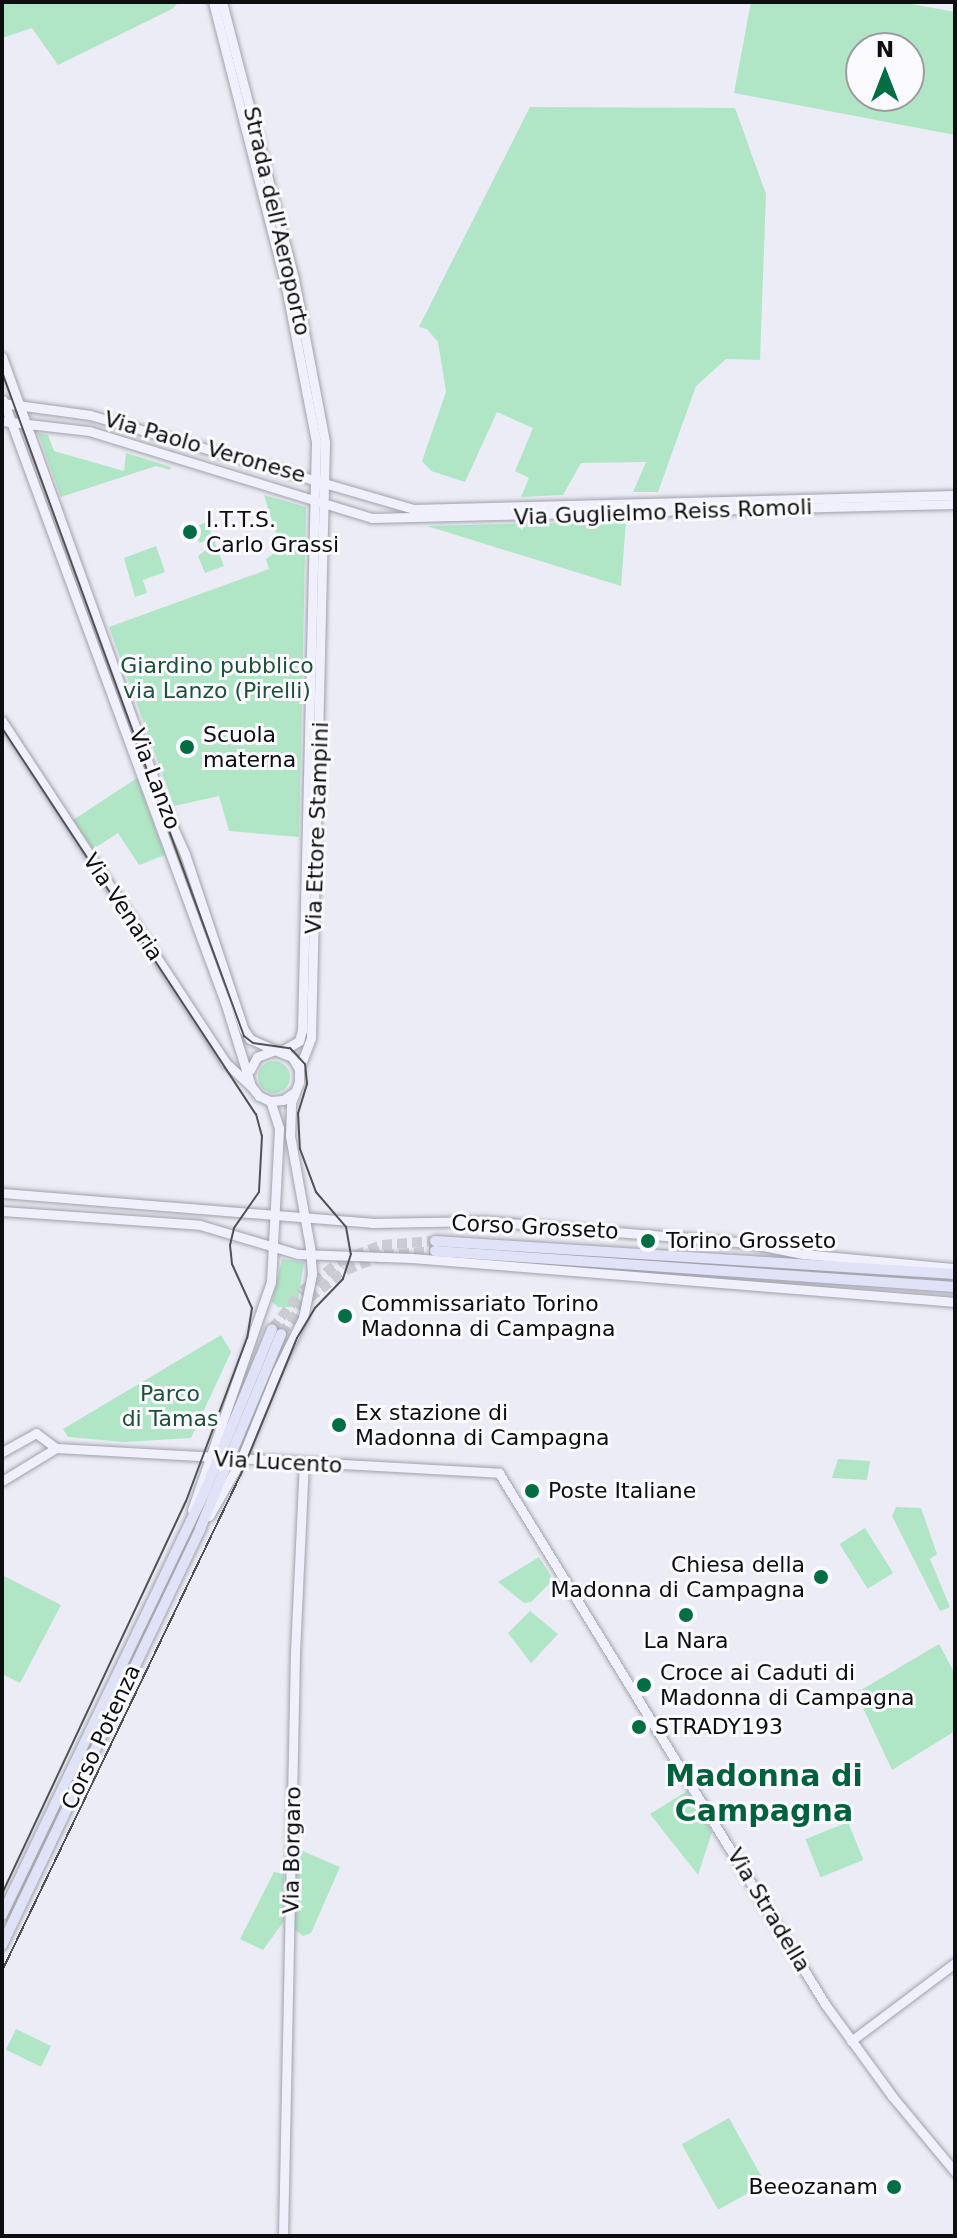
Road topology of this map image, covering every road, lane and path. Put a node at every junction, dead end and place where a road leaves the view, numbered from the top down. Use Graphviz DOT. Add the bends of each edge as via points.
graph roads {
  1 [pos="213,2"];
  2 [pos="222,2"];
  3 [pos="2,357"];
  4 [pos="3,401"];
  5 [pos="18,405"];
  6 [pos="6,421"];
  7 [pos="23,422"];
  8 [pos="320,442"];
  9 [pos="321,481"];
  10 [pos="955,495"];
  11 [pos="320,503"];
  12 [pos="387,504"];
  13 [pos="955,504"];
  14 [pos="372,518"];
  15 [pos="2,721"];
  16 [pos="278,1051"];
  17 [pos="299,1069"];
  18 [pos="249,1073"];
  19 [pos="251,1086"];
  20 [pos="293,1093"];
  21 [pos="270,1101"];
  22 [pos="2,1193"];
  23 [pos="2,1211"];
  24 [pos="276,1217"];
  25 [pos="304,1219"];
  26 [pos="435,1246"];
  27 [pos="275,1249"];
  28 [pos="311,1255"];
  29 [pos="581,1256"];
  30 [pos="955,1268"];
  31 [pos="955,1274"];
  32 [pos="955,1287"];
  33 [pos="955,1302"];
  34 [pos="277,1332"];
  35 [pos="56,1448"];
  36 [pos="2,1452"];
  37 [pos="218,1459"];
  38 [pos="241,1460"];
  39 [pos="304,1463"];
  40 [pos="499,1473"];
  41 [pos="2,1481"];
  42 [pos="200,1529"];
  43 [pos="2,1915"];
  44 [pos="2,1945"];
  45 [pos="955,1963"];
  46 [pos="851,2041"];
  47 [pos="955,2172"];
  48 [pos="283,2236"];
  1 -- 8 [label="main road, Strada dell'Aeroporto"];
  2 -- 8 [label="main road, Strada dell'Aeroporto" via="294,279"];
  3 -- 5 [label="main road, Via Lanzo"];
  4 -- 5 [label="main road, Via Paolo Veronese"];
  4 -- 6 [label="main road, Via Lanzo"];
  5 -- 7 [label="main road, Via Lanzo"];
  5 -- 9 [label="main road, Via Paolo Veronese" via="90,415"];
  6 -- 7 [label="main road, Via Paolo Veronese"];
  6 -- 18 [label="main road, Via Lanzo"];
  7 -- 11 [label="main road, Via Paolo Veronese" via="89,431"];
  7 -- 16 [label="main road, Via Lanzo" via="186,857 244,1030 250,1039"];
  8 -- 9 [label="main road, Via Ettore Stampini"];
  9 -- 11 [label="main road, Via Ettore Stampini"];
  9 -- 12 [label="main road, Via Paolo Veronese"];
  10 -- 12 [label="main road, Via Guglielmo Reiss Romoli" via="431,509"];
  11 -- 14 [label="main road, Via Paolo Veronese"];
  11 -- 16 [label="main road, Via Ettore Stampini" via="302,1030 299,1041"];
  11 -- 17 [label="main road, Via Ettore Stampini" via="311,1038"];
  13 -- 14 [label="main road, Via Guglielmo Reiss Romoli"];
  15 -- 19 [label="main road, Via Venaria" via="225,1062"];
  16 -- 17 [label="main road" via="292,1057"];
  16 -- 18 [label="main road" via="257,1057"];
  17 -- 20 [label="main road"];
  18 -- 19 [label="main road"];
  19 -- 21 [label="main road"];
  20 -- 21 [label="main road"];
  20 -- 25 [label="main road, Corso Potenza" via="290,1136"];
  21 -- 24 [label="main road, Corso Potenza" via="279,1122"];
  22 -- 24 [label="main road"];
  23 -- 27 [label="main road" via="195,1225"];
  24 -- 25 [label="main road, Corso Grosseto"];
  24 -- 27 [label="main road, Corso Potenza"];
  25 -- 28 [label="main road, Corso Potenza"];
  25 -- 30 [label="main road, Corso Grosseto" via="512,1223"];
  26 -- 29 [label="main road"];
  27 -- 28 [label="main road, Corso Grosseto"];
  27 -- 37 [label="main road, Corso Potenza" via="265,1304"];
  28 -- 33 [label="main road, Corso Grosseto" via="412,1258"];
  28 -- 38 [label="main road, Corso Potenza" via="303,1318"];
  29 -- 31 [label="main road, Corso Grosseto"];
  29 -- 32 [label="main road, Corso Grosseto"];
  34 -- 37 [label="main road"];
  35 -- 36 [label="main road" via="36,1433"];
  35 -- 37 [label="main road, Via Lucento"];
  35 -- 41 [label="main road"];
  37 -- 38 [label="main road, Via Lucento"];
  37 -- 42 [label="main road, Corso Potenza"];
  37 -- 43 [label="main road, Corso Potenza"];
  38 -- 39 [label="main road, Via Lucento"];
  38 -- 42 [label="main road, Corso Potenza"];
  39 -- 40 [label="main road, Via Lucento"];
  39 -- 48 [label="main road, Via Borgaro"];
  40 -- 46 [label="main road, Via Stradella"];
  42 -- 44 [label="main road, Corso Potenza"];
  45 -- 46 [label="main road"];
  46 -- 47 [label="main road, Via Stradella"];
}
